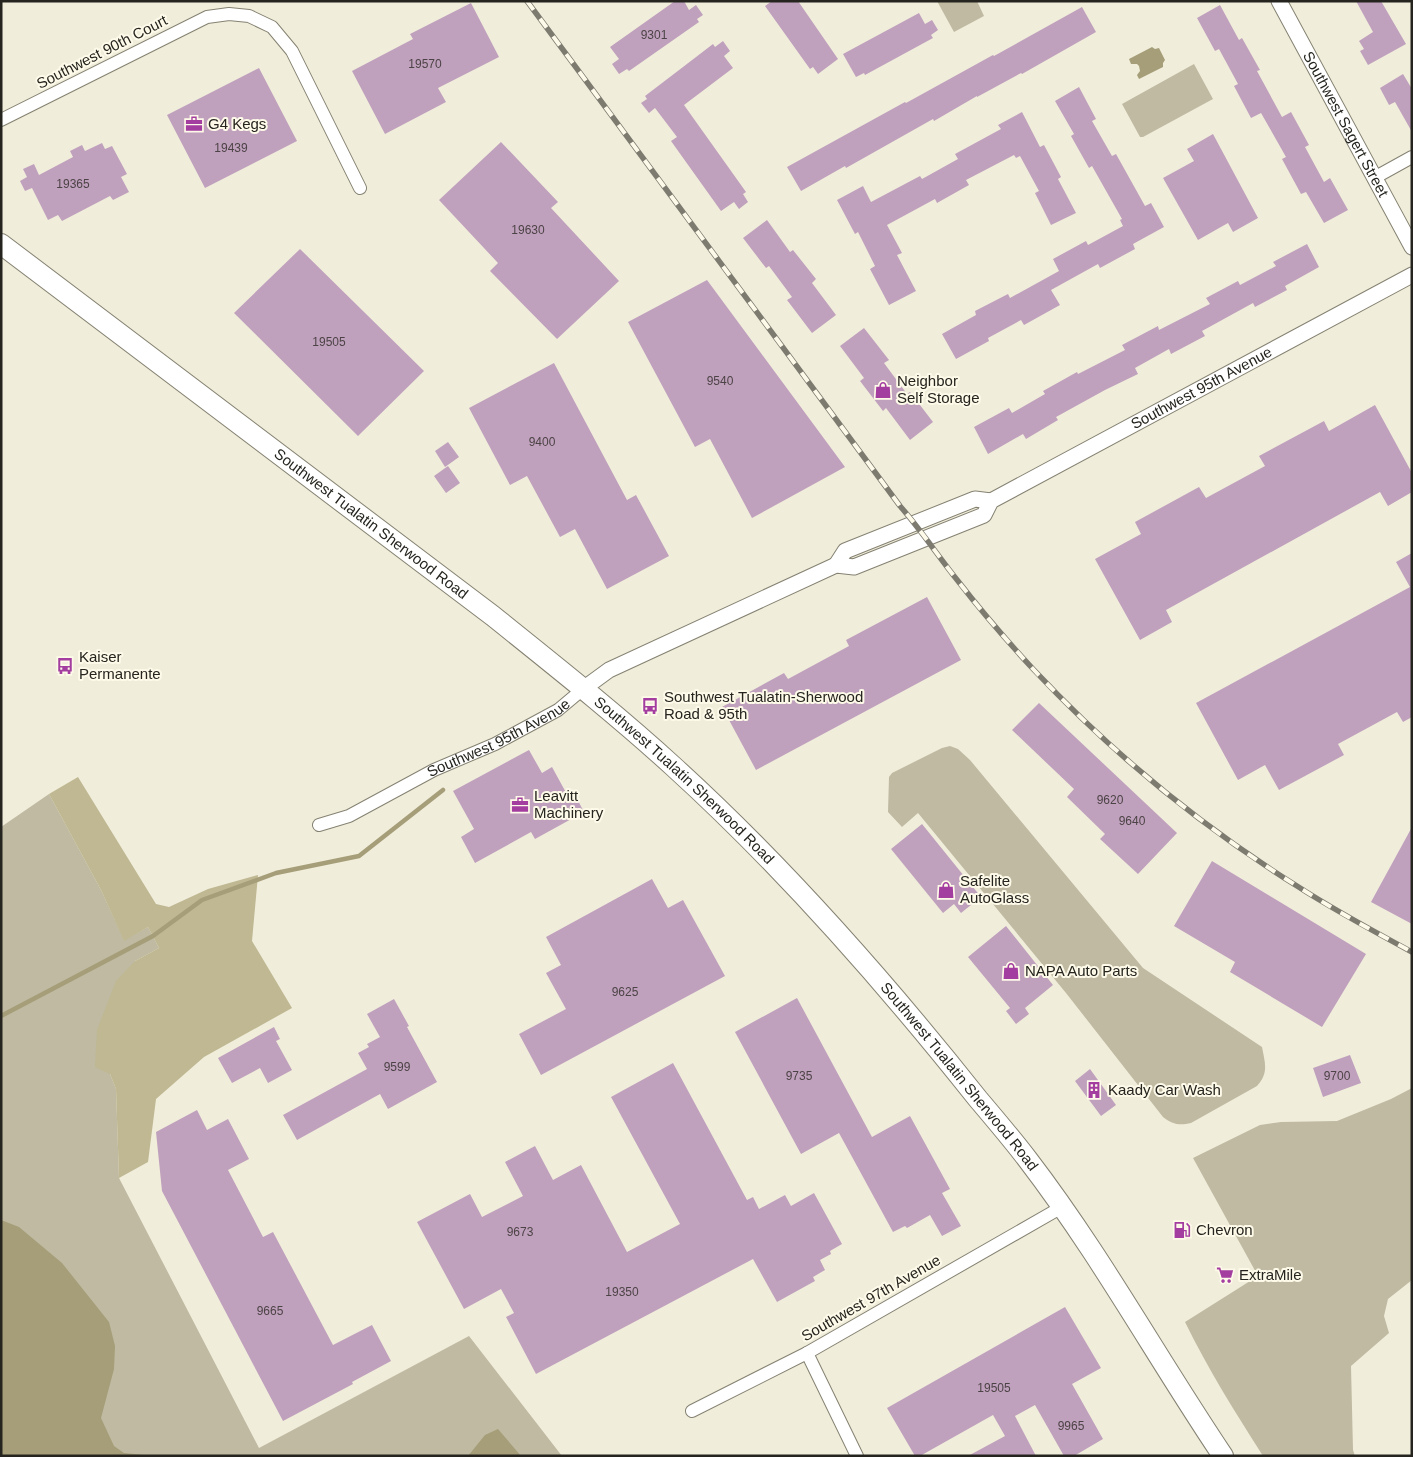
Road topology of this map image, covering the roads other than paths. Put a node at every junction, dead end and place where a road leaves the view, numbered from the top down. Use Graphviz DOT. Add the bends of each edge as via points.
graph roads {
  1 [pos="1279,1"];
  2 [pos="1,120"];
  3 [pos="1412,157"];
  4 [pos="1374,178"];
  5 [pos="360,188"];
  6 [pos="1,244"];
  7 [pos="1412,247"];
  8 [pos="1412,275"];
  9 [pos="583,689"];
  10 [pos="319,825"];
  11 [pos="1062,1206"];
  12 [pos="807,1353"];
  13 [pos="692,1411"];
  14 [pos="857,1456"];
  15 [pos="1224,1456"];
  1 -- 4 [label="street, Southwest Sagert Street"];
  2 -- 5 [label="street, Southwest 90th Court" via="207,17 249,16 272,27 292,50"];
  3 -- 4 [label="street"];
  4 -- 7 [label="street, Southwest Sagert Street"];
  6 -- 9 [label="highway, Southwest Tualatin Sherwood Road" via="485,610"];
  8 -- 9 [label="street, Southwest 95th Avenue" via="991,501 984,515 854,567 836,565 609,670"];
  9 -- 10 [label="street, Southwest 95th Avenue" via="558,710 496,744 434,770 349,816"];
  9 -- 11 [label="highway, Southwest Tualatin Sherwood Road" via="676,769 832,926 910,1014"];
  11 -- 12 [label="street, Southwest 97th Avenue"];
  11 -- 15 [label="highway, Southwest Tualatin Sherwood Road"];
  12 -- 13 [label="street, Southwest 97th Avenue"];
  12 -- 14 [label="street"];
}
